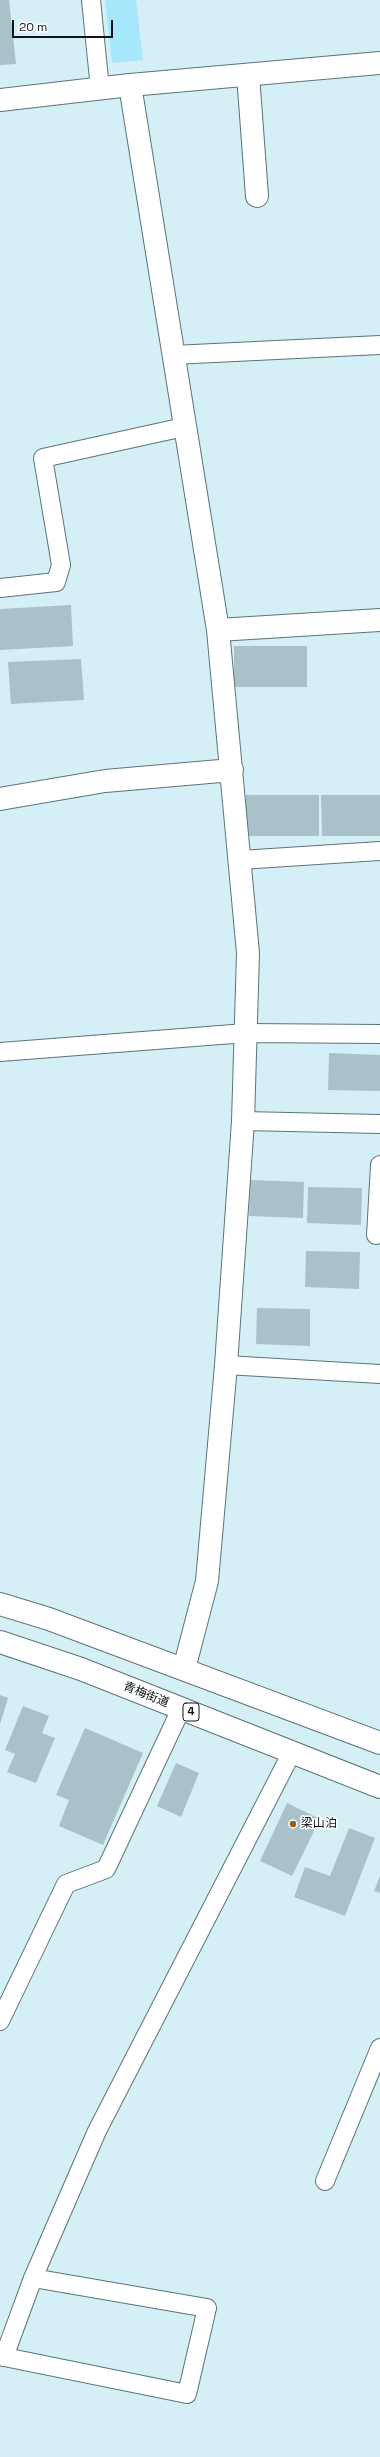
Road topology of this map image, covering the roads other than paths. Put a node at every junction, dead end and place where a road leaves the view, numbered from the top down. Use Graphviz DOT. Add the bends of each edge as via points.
graph roads {
  1 [pos="91,0"];
  2 [pos="380,63"];
  3 [pos="248,75"];
  4 [pos="130,85"];
  5 [pos="100,89"];
  6 [pos="0,100"];
  7 [pos="257,196"];
  8 [pos="380,345"];
  9 [pos="173,355"];
  10 [pos="184,427"];
  11 [pos="0,588"];
  12 [pos="380,620"];
  13 [pos="218,630"];
  14 [pos="232,770"];
  15 [pos="0,799"];
  16 [pos="380,851"];
  17 [pos="240,860"];
  18 [pos="246,1033"];
  19 [pos="380,1034"];
  20 [pos="0,1052"];
  21 [pos="243,1121"];
  22 [pos="380,1124"];
  23 [pos="380,1165"];
  24 [pos="376,1235"];
  25 [pos="226,1365"];
  26 [pos="380,1374"];
  27 [pos="0,1604"];
  28 [pos="0,1642"];
  29 [pos="184,1669"];
  30 [pos="180,1708"];
  31 [pos="380,1743"];
  32 [pos="292,1752"];
  33 [pos="380,1787"];
  34 [pos="0,2021"];
  35 [pos="380,2048"];
  36 [pos="325,2181"];
  37 [pos="33,2278"];
  38 [pos="2,2357"];
  1 -- 5 [label="lane"];
  2 -- 3 [label="street"];
  3 -- 4 [label="street"];
  3 -- 7 [label="street"];
  4 -- 5 [label="street"];
  4 -- 9 [label="street"];
  5 -- 6 [label="street"];
  8 -- 9 [label="lane"];
  9 -- 10 [label="street"];
  10 -- 11 [label="lane" via="43,458 61,565 56,582"];
  10 -- 13 [label="street"];
  12 -- 13 [label="street"];
  13 -- 14 [label="street"];
  14 -- 15 [label="street" via="105,781"];
  14 -- 17 [label="street"];
  16 -- 17 [label="lane"];
  17 -- 18 [label="street" via="248,953"];
  18 -- 19 [label="lane"];
  18 -- 20 [label="lane"];
  18 -- 21 [label="street"];
  21 -- 22 [label="lane"];
  21 -- 25 [label="street"];
  23 -- 24 [label="lane"];
  25 -- 26 [label="lane"];
  25 -- 29 [label="street" via="207,1581"];
  27 -- 29 [label="street" via="49,1619"];
  28 -- 30 [label="street, 青梅街道 / 4" via="81,1669"];
  29 -- 31 [label="street"];
  30 -- 32 [label="street, 青梅街道 / 4"];
  30 -- 34 [label="lane" via="106,1869 66,1884"];
  32 -- 33 [label="street, 青梅街道 / 4"];
  32 -- 37 [label="lane" via="98,2131"];
  35 -- 36 [label="lane"];
  37 -- 38 [label="lane"];
  37 -- 38 [label="lane" via="207,2308 187,2394"];
}
